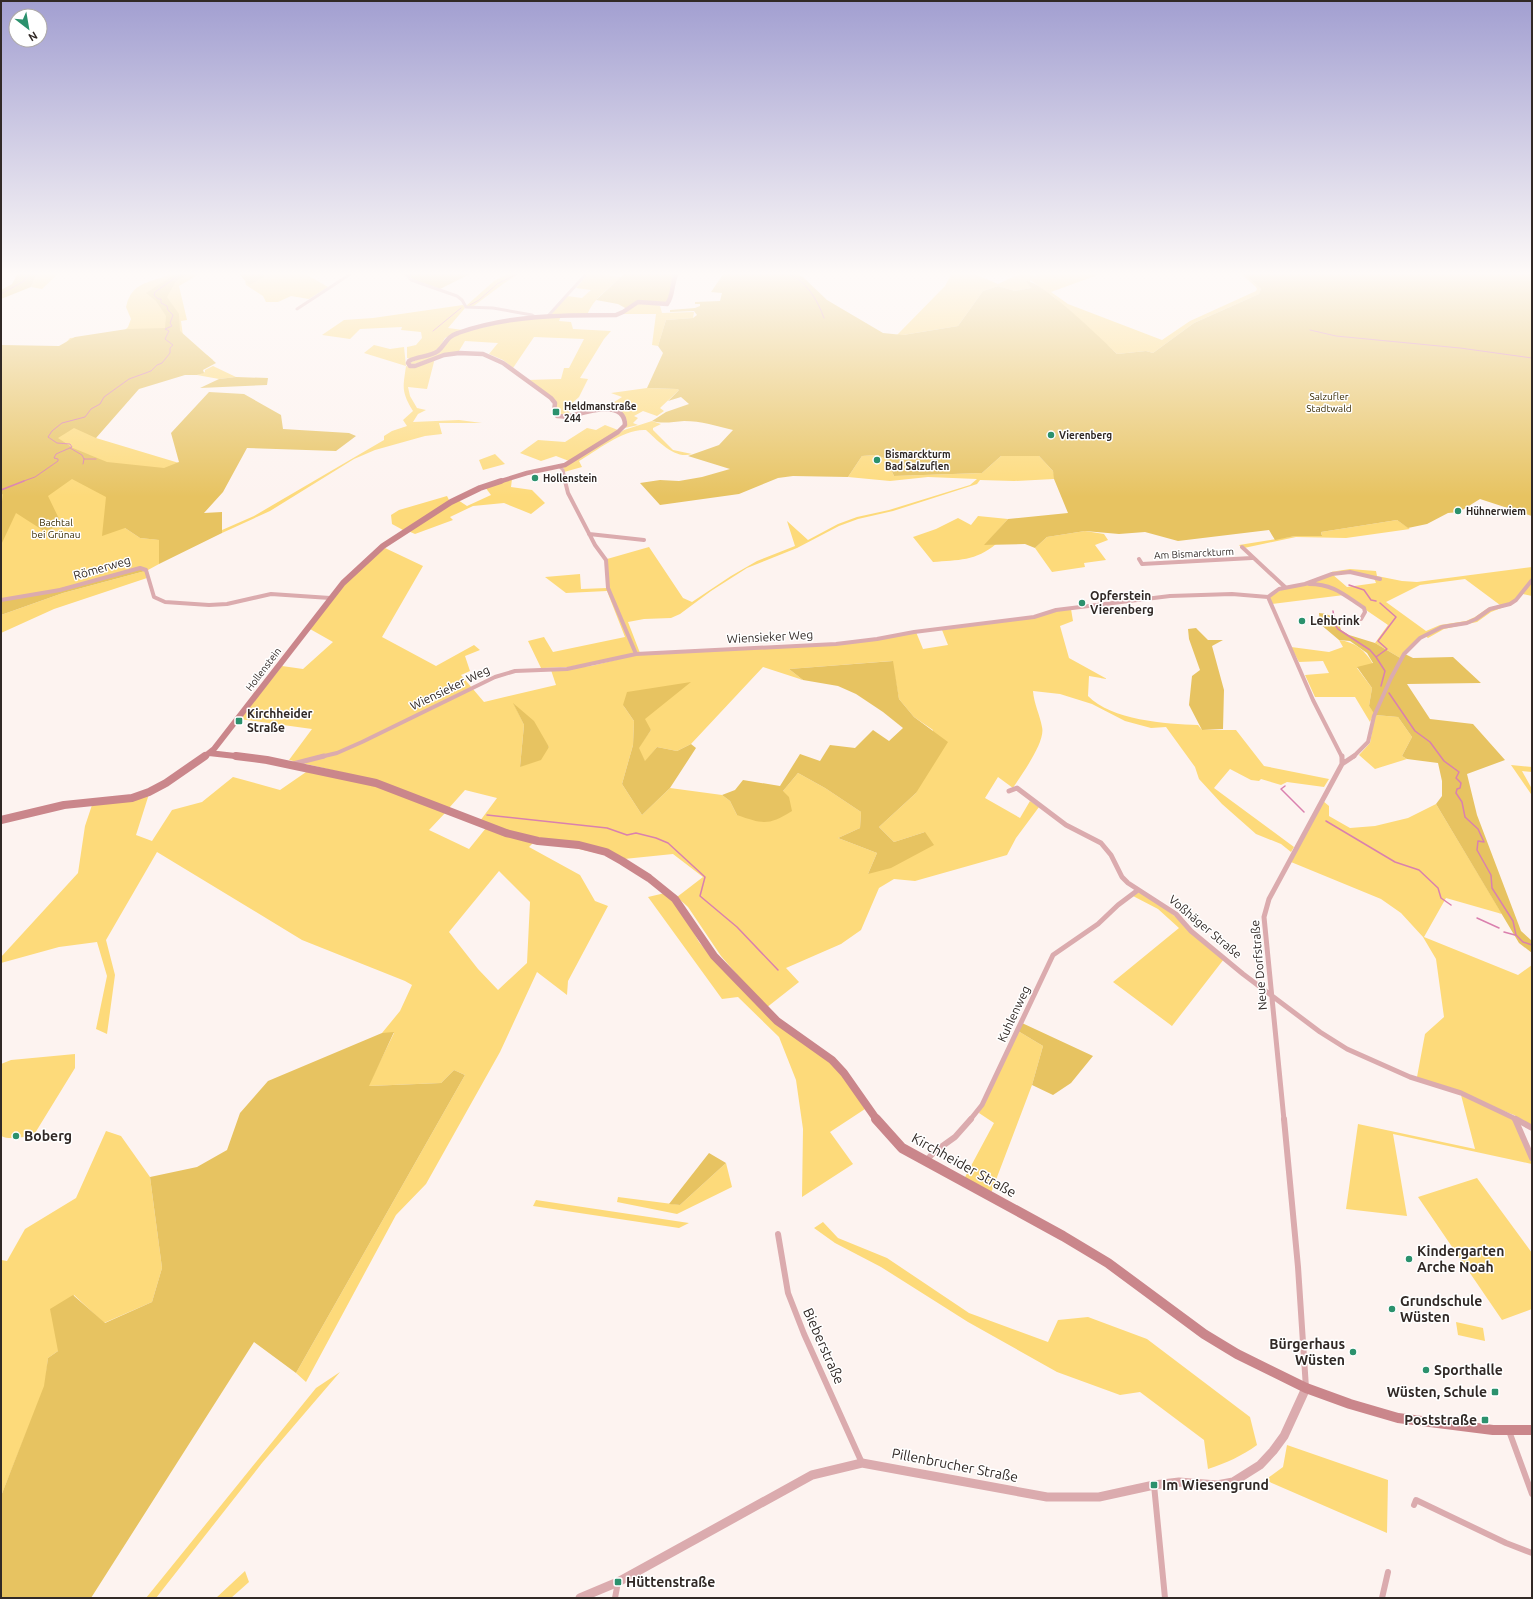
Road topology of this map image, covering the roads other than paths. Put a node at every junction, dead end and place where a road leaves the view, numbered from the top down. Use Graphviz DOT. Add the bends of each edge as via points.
graph roads {
  1 [pos="441,348"];
  2 [pos="560,466"];
  3 [pos="589,534"];
  4 [pos="644,540"];
  5 [pos="1242,547"];
  6 [pos="1252,558"];
  7 [pos="1139,559"];
  8 [pos="1380,579"];
  9 [pos="1532,580"];
  10 [pos="1305,584"];
  11 [pos="1285,588"];
  12 [pos="1268,597"];
  13 [pos="330,598"];
  14 [pos="1,600"];
  15 [pos="1361,619"];
  16 [pos="636,654"];
  17 [pos="210,753"];
  18 [pos="290,764"];
  19 [pos="1342,764"];
  20 [pos="1009,790"];
  21 [pos="1,820"];
  22 [pos="1138,890"];
  23 [pos="1272,995"];
  24 [pos="1514,1118"];
  25 [pos="1532,1128"];
  26 [pos="1532,1158"];
  27 [pos="926,1161"];
  28 [pos="778,1234"];
  29 [pos="1306,1388"];
  30 [pos="1508,1429"];
  31 [pos="1532,1430"];
  32 [pos="862,1463"];
  33 [pos="1529,1478"];
  34 [pos="1154,1485"];
  35 [pos="1532,1494"];
  36 [pos="1414,1505"];
  37 [pos="1532,1553"];
  38 [pos="1388,1572"];
  39 [pos="618,1582"];
  40 [pos="580,1598"];
  41 [pos="615,1598"];
  42 [pos="1165,1598"];
  43 [pos="1382,1598"];
  1 -- 2 [label="main road, Hollenstein" via="408,363 410,366 416,366 442,355 460,352 485,354 502,361 552,399 557,416 565,417 596,408 608,409 622,415 626,421 618,432"];
  2 -- 3 [label="street" via="568,493"];
  2 -- 13 [label="main road, Hollenstein" via="484,486 451,502 383,546"];
  3 -- 4 [label="street"];
  3 -- 16 [label="street" via="606,560 608,588"];
  5 -- 6 [label="street, Am Bismarckturm"];
  6 -- 7 [label="street, Am Bismarckturm" via="1142,564"];
  6 -- 11 [label="street, Am Bismarckturm"];
  8 -- 10 [label="street" via="1356,573 1340,573 1329,574"];
  9 -- 19 [label="street" via="1510,604 1490,610 1467,623 1442,627 1420,638 1404,654 1391,678 1374,716 1368,742"];
  10 -- 11 [label="street"];
  10 -- 15 [label="street" via="1325,584 1338,590 1364,608 1365,612"];
  11 -- 12 [label="street" via="1274,591"];
  12 -- 16 [label="street, Wiensieker Weg" via="1232,594 1170,596 1056,610 1034,617 836,644"];
  12 -- 19 [label="street" via="1313,700 1342,757"];
  13 -- 14 [label="street, Römerweg" via="271,594 227,604 165,602 154,597 146,570 140,568 60,590"];
  13 -- 17 [label="main road, Hollenstein"];
  16 -- 18 [label="street, Wiensieker Weg" via="567,669 514,671 503,674 337,753"];
  17 -- 18 [label="main road, Kirchheider Straße"];
  17 -- 21 [label="main road" via="166,783 132,798 64,805"];
  18 -- 27 [label="main road, Kirchheider Straße" via="376,783 506,833 523,838 579,845 606,852 622,861 675,899 719,961 777,1021 832,1060 844,1073 873,1116 902,1148"];
  19 -- 23 [label="street, Neue Dorfstraße" via="1269,899 1264,917"];
  20 -- 22 [label="street, Voßhäger Straße" via="1017,788 1066,825 1101,843 1111,855 1122,877"];
  22 -- 23 [label="street, Voßhäger Straße" via="1176,914 1243,974"];
  22 -- 27 [label="street, Kuhlenweg" via="1098,924 1053,955 982,1105 967,1126 950,1142 931,1154"];
  23 -- 24 [label="street, Voßhäger Straße" via="1320,1032 1347,1048 1410,1077 1461,1093"];
  23 -- 29 [label="street, Neue Dorfstraße" via="1298,1266"];
  24 -- 25 [label="street, Voßhäger Straße"];
  24 -- 26 [label="street"];
  27 -- 29 [label="main road, Kirchheider Straße" via="1108,1263 1204,1334 1237,1354"];
  28 -- 32 [label="street, Bieberstraße" via="788,1293"];
  29 -- 30 [label="main road, Kirchheider Straße" via="1398,1418 1493,1430"];
  29 -- 34 [label="street, Pillenbrucher Straße" via="1284,1436 1260,1465 1245,1475 1233,1482 1217,1486 1179,1482"];
  30 -- 31 [label="main road, Kirchheider Straße"];
  30 -- 33 [label="street"];
  32 -- 34 [label="street, Pillenbrucher Straße" via="1047,1497 1099,1497"];
  32 -- 39 [label="street, Pillenbrucher Straße" via="812,1475"];
  33 -- 35 [label="street"];
  34 -- 42 [label="street"];
  36 -- 37 [label="street" via="1416,1500"];
  38 -- 43 [label="street"];
  39 -- 40 [label="street, Pillenbrucher Straße"];
  39 -- 41 [label="street"];
}
